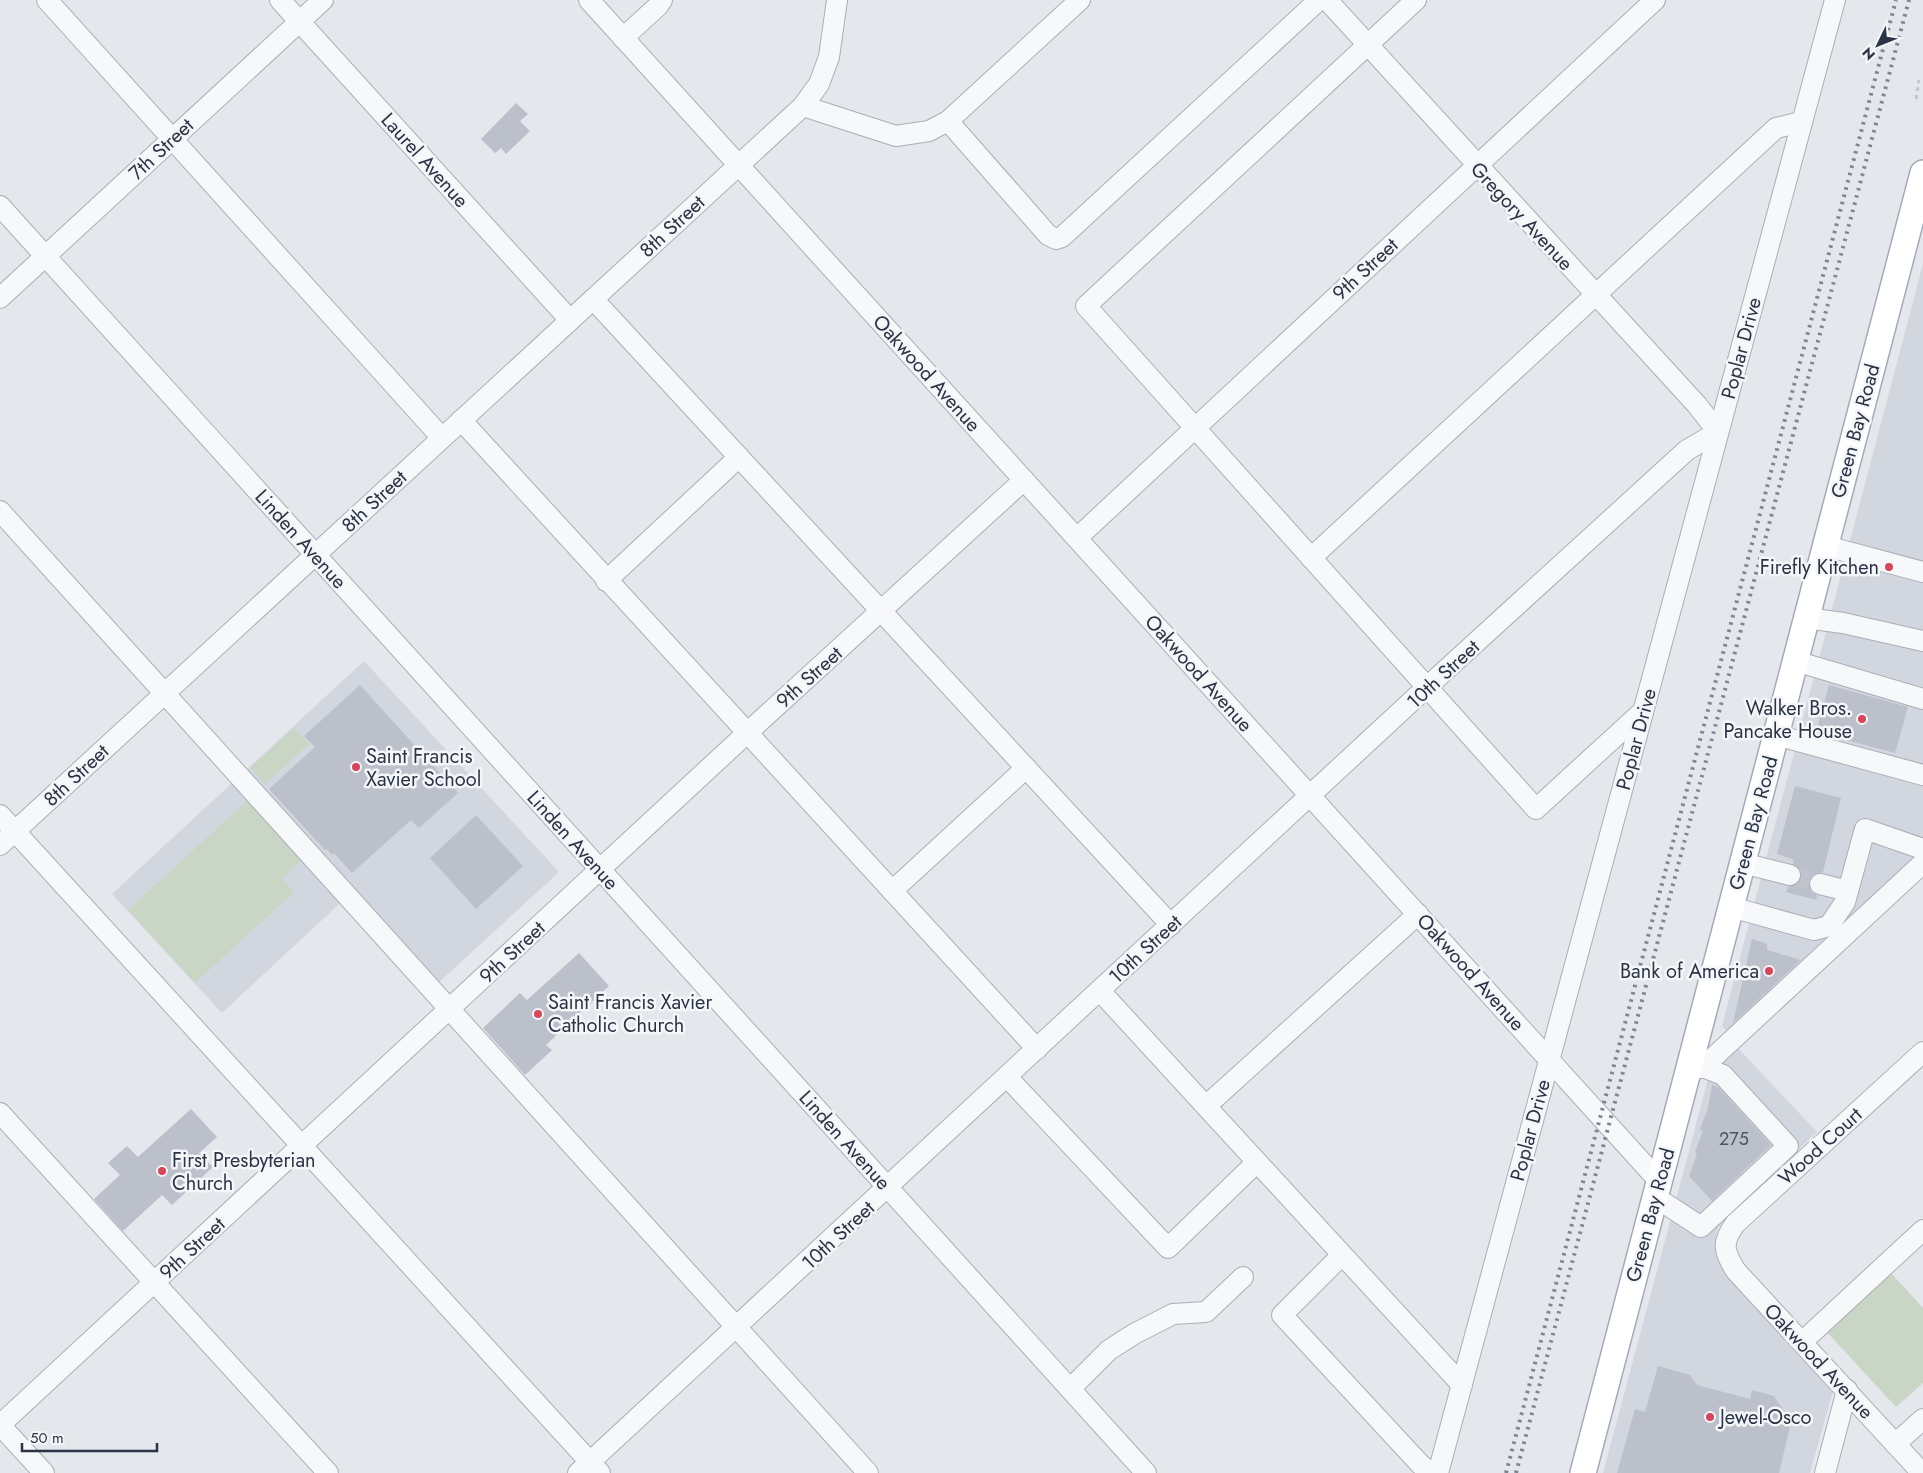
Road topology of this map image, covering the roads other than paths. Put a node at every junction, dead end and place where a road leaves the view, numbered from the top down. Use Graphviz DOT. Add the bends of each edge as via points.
graph roads {
  1 [pos="47,0"];
  2 [pos="280,0"];
  3 [pos="323,0"];
  4 [pos="589,0"];
  5 [pos="662,0"];
  6 [pos="837,0"];
  7 [pos="1080,0"];
  8 [pos="1319,0"];
  9 [pos="1327,0"];
  10 [pos="1416,0"];
  11 [pos="1655,0"];
  12 [pos="1832,2"];
  13 [pos="299,22"];
  14 [pos="623,38"];
  15 [pos="1368,45"];
  16 [pos="803,106"];
  17 [pos="948,121"];
  18 [pos="1801,122"];
  19 [pos="172,139"];
  20 [pos="743,161"];
  21 [pos="1476,166"];
  22 [pos="1923,173"];
  23 [pos="0,206"];
  24 [pos="45,256"];
  25 [pos="1594,294"];
  26 [pos="0,298"];
  27 [pos="593,299"];
  28 [pos="570,320"];
  29 [pos="461,420"];
  30 [pos="1195,428"];
  31 [pos="1718,432"];
  32 [pos="442,438"];
  33 [pos="739,457"];
  34 [pos="1024,480"];
  35 [pos="0,510"];
  36 [pos="1077,538"];
  37 [pos="1826,546"];
  38 [pos="315,555"];
  39 [pos="1311,558"];
  40 [pos="1923,572"];
  41 [pos="606,581"];
  42 [pos="881,611"];
  43 [pos="1806,618"];
  44 [pos="1923,641"];
  45 [pos="1795,661"];
  46 [pos="1427,687"];
  47 [pos="165,693"];
  48 [pos="1923,699"];
  49 [pos="1643,711"];
  50 [pos="747,733"];
  51 [pos="1776,735"];
  52 [pos="1026,768"];
  53 [pos="1923,775"];
  54 [pos="1311,796"];
  55 [pos="0,815"];
  56 [pos="15,832"];
  57 [pos="0,845"];
  58 [pos="1923,849"];
  59 [pos="1742,863"];
  60 [pos="1923,863"];
  61 [pos="601,870"];
  62 [pos="1790,875"];
  63 [pos="1820,884"];
  64 [pos="892,891"];
  65 [pos="1848,891"];
  66 [pos="1731,907"];
  67 [pos="1418,914"];
  68 [pos="1171,926"];
  69 [pos="1100,991"];
  70 [pos="450,1010"];
  71 [pos="1037,1048"];
  72 [pos="1923,1052"];
  73 [pos="1549,1060"];
  74 [pos="1695,1069"];
  75 [pos="1006,1077"];
  76 [pos="1206,1106"];
  77 [pos="0,1113"];
  78 [pos="301,1148"];
  79 [pos="1257,1162"];
  80 [pos="888,1188"];
  81 [pos="1657,1189"];
  82 [pos="1923,1230"];
  83 [pos="1725,1245"];
  84 [pos="1342,1255"];
  85 [pos="1243,1277"];
  86 [pos="154,1283"];
  87 [pos="737,1327"];
  88 [pos="1802,1342"];
  89 [pos="1462,1386"];
  90 [pos="1070,1389"];
  91 [pos="1847,1390"];
  92 [pos="1923,1419"];
  93 [pos="0,1425"];
  94 [pos="1895,1444"];
  95 [pos="589,1469"];
  96 [pos="44,1473"];
  97 [pos="328,1473"];
  98 [pos="868,1473"];
  99 [pos="1146,1473"];
  100 [pos="1431,1473"];
  101 [pos="1438,1473"];
  102 [pos="1583,1473"];
  103 [pos="1825,1473"];
  104 [pos="1922,1473"];
  1 -- 19 [label="street"];
  2 -- 13 [label="street, Laurel Avenue"];
  3 -- 13 [label="street, 7th Street"];
  4 -- 14 [label="street, Oakwood Avenue"];
  5 -- 14 [label="street"];
  6 -- 16 [label="street, 8th Street" via="829,58 819,84"];
  7 -- 17 [label="street"];
  8 -- 17 [label="street" via="1062,237 1056,239 1048,235"];
  9 -- 15 [label="street, Gregory Avenue"];
  10 -- 15 [label="street"];
  11 -- 21 [label="street, 9th Street"];
  12 -- 18 [label="street, Poplar Drive"];
  13 -- 19 [label="street, 7th Street"];
  13 -- 28 [label="street, Laurel Avenue"];
  14 -- 20 [label="street, Oakwood Avenue"];
  15 -- 21 [label="street, Gregory Avenue"];
  15 -- 30 [label="street" via="1086,306"];
  16 -- 17 [label="street" via="896,136 929,131"];
  16 -- 20 [label="street, 8th Street"];
  18 -- 25 [label="street" via="1776,128"];
  18 -- 31 [label="street, Poplar Drive"];
  19 -- 24 [label="street, 7th Street"];
  19 -- 32 [label="street"];
  20 -- 27 [label="street, 8th Street"];
  20 -- 34 [label="street, Oakwood Avenue"];
  21 -- 25 [label="street, Gregory Avenue"];
  21 -- 30 [label="street, 9th Street"];
  22 -- 37 [label="main road, Green Bay Road"];
  23 -- 24 [label="street, Linden Avenue"];
  24 -- 26 [label="street, 7th Street"];
  24 -- 38 [label="street, Linden Avenue"];
  25 -- 31 [label="street, Gregory Avenue"];
  25 -- 39 [label="street"];
  27 -- 28 [label="street, 8th Street"];
  27 -- 33 [label="street"];
  28 -- 29 [label="street, 8th Street"];
  29 -- 32 [label="street, 8th Street"];
  29 -- 41 [label="street"];
  30 -- 36 [label="street, 9th Street"];
  30 -- 39 [label="street"];
  31 -- 46 [label="street, 10th Street" via="1687,450"];
  31 -- 49 [label="street, Poplar Drive"];
  32 -- 38 [label="street, 8th Street"];
  33 -- 41 [label="street"];
  33 -- 42 [label="street"];
  34 -- 36 [label="street, Oakwood Avenue"];
  34 -- 42 [label="street, 9th Street"];
  35 -- 47 [label="street"];
  36 -- 54 [label="street, Oakwood Avenue"];
  37 -- 40 [label="street"];
  37 -- 43 [label="main road, Green Bay Road"];
  38 -- 47 [label="street, 8th Street"];
  38 -- 61 [label="street, Linden Avenue"];
  39 -- 46 [label="street"];
  41 -- 50 [label="street"];
  42 -- 50 [label="street, 9th Street"];
  42 -- 52 [label="street"];
  43 -- 44 [label="street"];
  43 -- 45 [label="main road, Green Bay Road"];
  45 -- 48 [label="street"];
  45 -- 51 [label="main road, Green Bay Road"];
  46 -- 49 [label="street" via="1536,809"];
  46 -- 54 [label="street, 10th Street"];
  47 -- 56 [label="street, 8th Street"];
  47 -- 70 [label="street"];
  49 -- 73 [label="street, Poplar Drive"];
  50 -- 61 [label="street, 9th Street"];
  50 -- 64 [label="street"];
  51 -- 53 [label="street"];
  51 -- 59 [label="main road, Green Bay Road"];
  52 -- 64 [label="street"];
  52 -- 68 [label="street"];
  54 -- 67 [label="street, Oakwood Avenue"];
  54 -- 68 [label="street, 10th Street"];
  55 -- 56 [label="street"];
  56 -- 57 [label="street, 8th Street"];
  56 -- 78 [label="street"];
  58 -- 65 [label="street" via="1865,829"];
  59 -- 62 [label="street"];
  59 -- 66 [label="main road, Green Bay Road"];
  60 -- 74 [label="street"];
  61 -- 70 [label="street, 9th Street"];
  61 -- 80 [label="street, Linden Avenue"];
  63 -- 65 [label="street"];
  64 -- 71 [label="street"];
  65 -- 66 [label="street" via="1845,902 1829,926 1814,930"];
  66 -- 74 [label="main road, Green Bay Road"];
  67 -- 73 [label="street, Oakwood Avenue"];
  67 -- 76 [label="street"];
  68 -- 69 [label="street, 10th Street"];
  69 -- 71 [label="street, 10th Street"];
  69 -- 76 [label="street"];
  70 -- 78 [label="street, 9th Street"];
  70 -- 87 [label="street"];
  71 -- 75 [label="street, 10th Street"];
  72 -- 83 [label="street, Wood Court" via="1735,1224 1727,1234"];
  73 -- 81 [label="street, Oakwood Avenue"];
  73 -- 89 [label="street, Poplar Drive"];
  74 -- 81 [label="main road, Green Bay Road"];
  74 -- 81 [label="street, Oakwood Avenue" via="1723,1075 1788,1146 1701,1227"];
  75 -- 79 [label="street" via="1168,1248"];
  75 -- 80 [label="street, 10th Street"];
  76 -- 79 [label="street"];
  77 -- 86 [label="street"];
  78 -- 86 [label="street, 9th Street"];
  78 -- 95 [label="street"];
  79 -- 84 [label="street"];
  80 -- 87 [label="street, 10th Street"];
  80 -- 90 [label="street, Linden Avenue"];
  81 -- 102 [label="main road, Green Bay Road"];
  82 -- 88 [label="street"];
  83 -- 88 [label="street, Oakwood Avenue" via="1736,1271"];
  84 -- 89 [label="street"];
  84 -- 100 [label="street" via="1282,1315"];
  85 -- 90 [label="street" via="1206,1312 1173,1314 1134,1334 1110,1350"];
  86 -- 93 [label="street, 9th Street"];
  86 -- 97 [label="street"];
  87 -- 95 [label="street, 10th Street"];
  87 -- 98 [label="street"];
  88 -- 91 [label="street, Oakwood Avenue"];
  89 -- 101 [label="street, Poplar Drive"];
  90 -- 99 [label="street, Linden Avenue"];
  91 -- 94 [label="street, Oakwood Avenue"];
  91 -- 103 [label="street"];
  92 -- 94 [label="street"];
  93 -- 96 [label="street"];
  94 -- 104 [label="street, Oakwood Avenue"];
}
